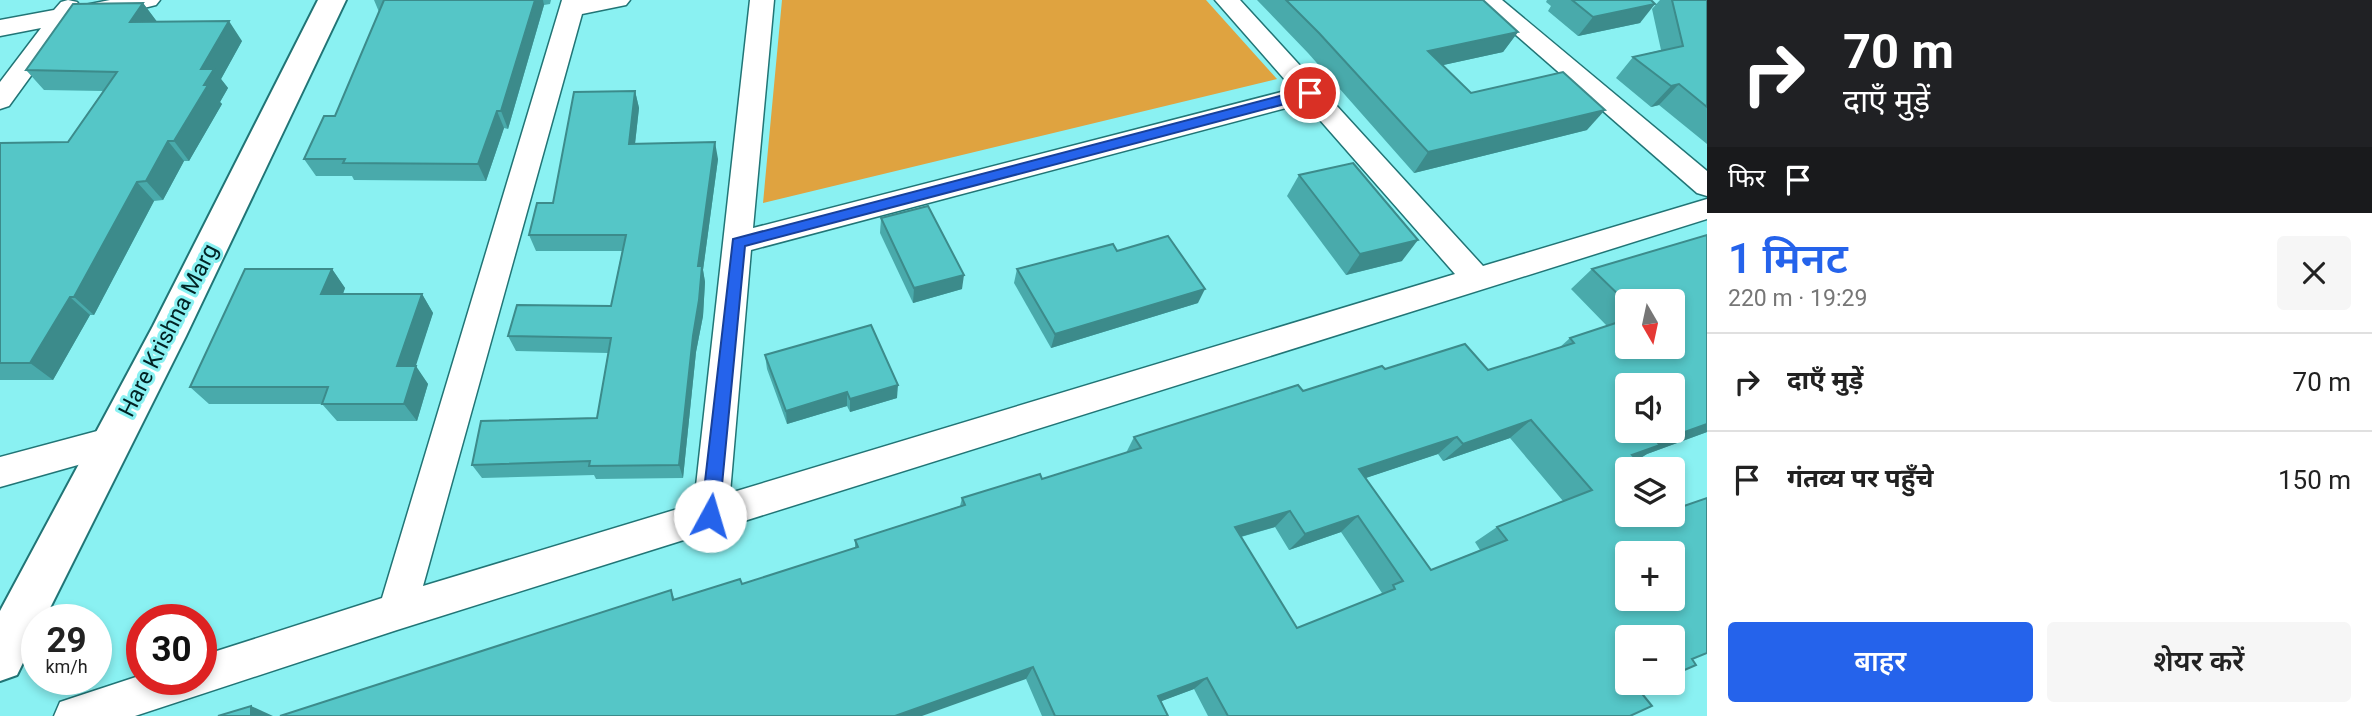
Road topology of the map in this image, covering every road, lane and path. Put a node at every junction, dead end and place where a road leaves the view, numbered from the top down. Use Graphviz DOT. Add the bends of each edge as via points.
graph roads {
  1 [pos="148,0"];
  2 [pos="331,0"];
  3 [pos="618,0"];
  4 [pos="762,0"];
  5 [pos="1227,0"];
  6 [pos="1488,0"];
  7 [pos="573,5"];
  8 [pos="68,8"];
  9 [pos="0,27"];
  10 [pos="1310,93"];
  11 [pos="0,100"];
  12 [pos="1707,186"];
  13 [pos="1707,209"];
  14 [pos="738,243"];
  15 [pos="1478,280"];
  16 [pos="111,442"];
  17 [pos="0,472"];
  18 [pos="710,516"];
  19 [pos="397,612"];
  20 [pos="0,658"];
  21 [pos="217,670"];
  22 [pos="139,695"];
  23 [pos="74,716"];
  1 -- 8 [label="street"];
  2 -- 16 [label="street, Hare Krishna Marg"];
  3 -- 7 [label="street"];
  4 -- 14 [label="street"];
  5 -- 10 [label="street"];
  6 -- 12 [label="street"];
  7 -- 19 [label="street"];
  8 -- 9 [label="street"];
  8 -- 11 [label="street"];
  10 -- 14 [label="street"];
  10 -- 15 [label="street"];
  13 -- 15 [label="street"];
  14 -- 18 [label="street"];
  15 -- 18 [label="street"];
  16 -- 17 [label="street"];
  16 -- 20 [label="street, Hare Krishna Marg"];
  18 -- 19 [label="street"];
  19 -- 21 [label="street"];
  22 -- 23 [label="street"];
}
